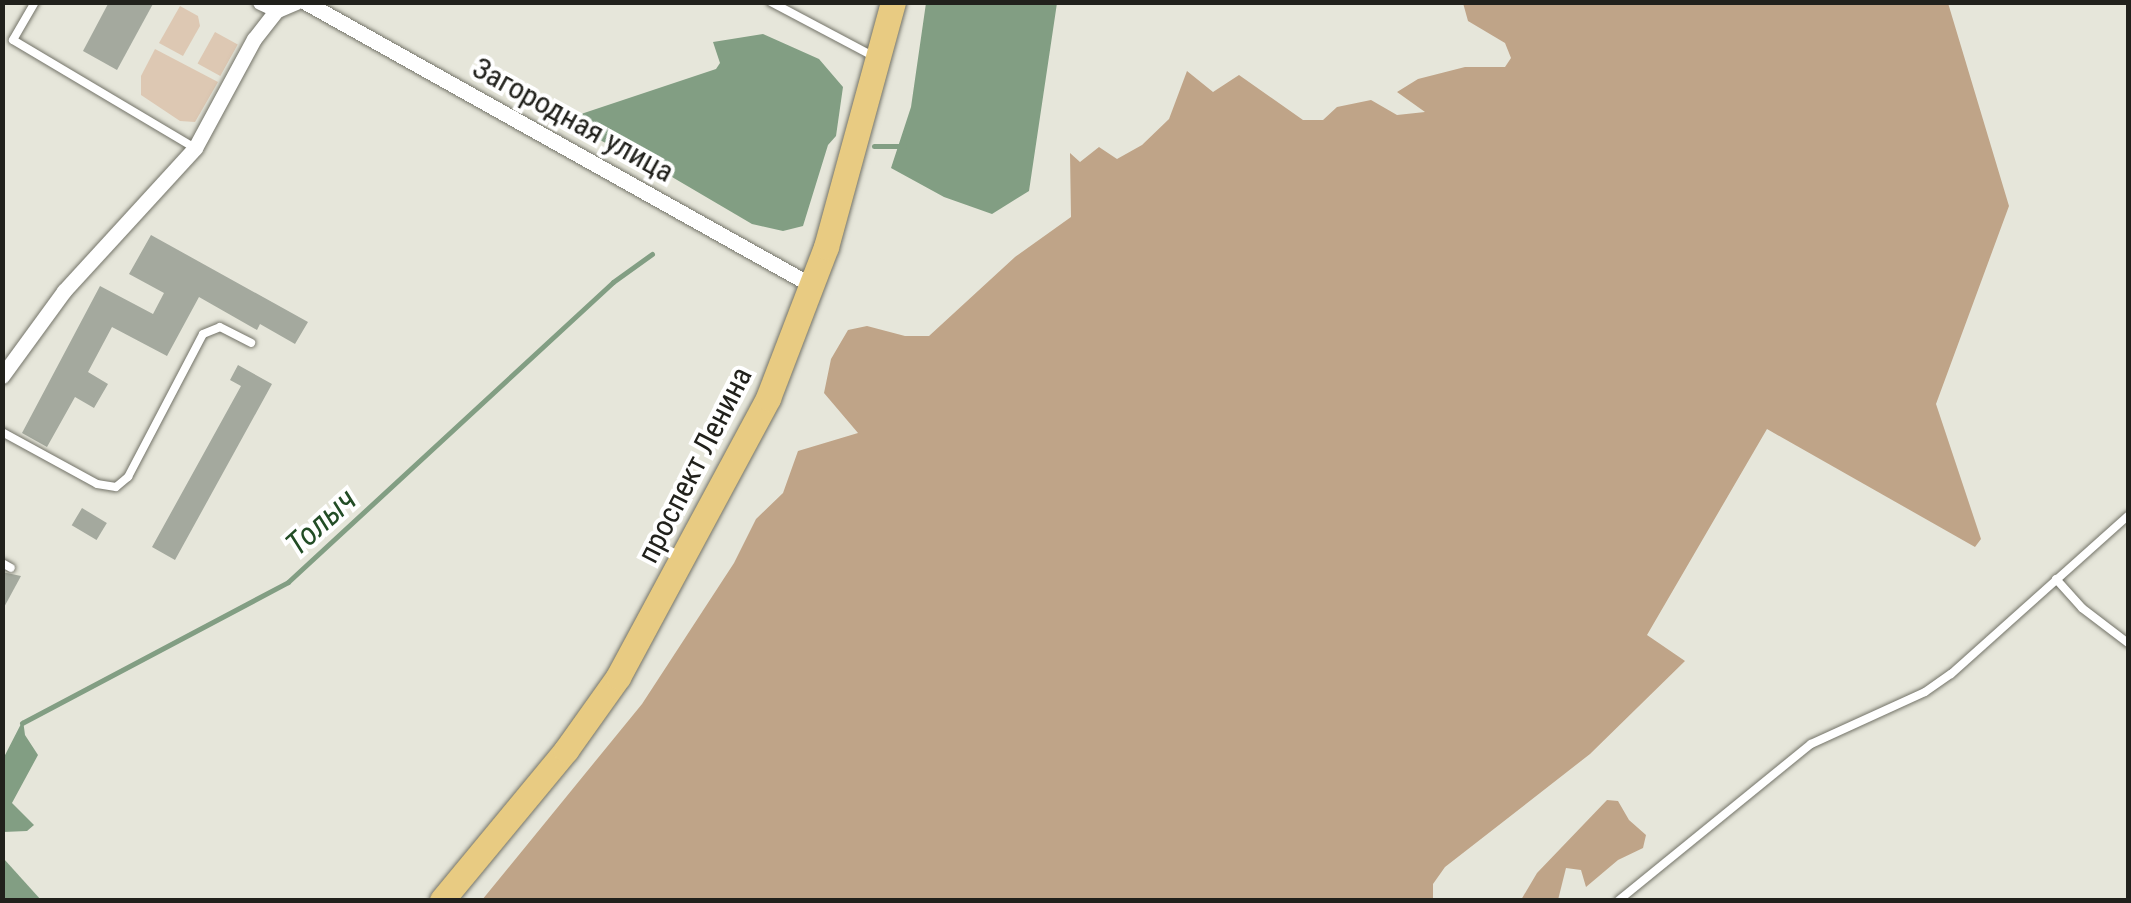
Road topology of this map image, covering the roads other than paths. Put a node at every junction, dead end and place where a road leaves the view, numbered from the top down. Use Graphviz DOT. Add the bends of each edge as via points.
graph roads {
  1 [pos="34,2"];
  2 [pos="260,2"];
  3 [pos="296,2"];
  4 [pos="305,2"];
  5 [pos="771,2"];
  6 [pos="893,2"];
  7 [pos="276,10"];
  8 [pos="878,59"];
  9 [pos="195,148"];
  10 [pos="813,286"];
  11 [pos="250,344"];
  12 [pos="2,376"];
  13 [pos="2,432"];
  14 [pos="2128,516"];
  15 [pos="2056,579"];
  16 [pos="2128,642"];
  17 [pos="442,900"];
  18 [pos="1618,900"];
  1 -- 9 [label="lane" via="14,40"];
  2 -- 7 [label="street"];
  3 -- 7 [label="street"];
  4 -- 10 [label="street, Загородная улица"];
  5 -- 8 [label="lane"];
  6 -- 8 [label="main road, проспект Ленина"];
  7 -- 9 [label="street"];
  8 -- 10 [label="main road, проспект Ленина"];
  9 -- 12 [label="street" via="64,291"];
  10 -- 17 [label="main road, проспект Ленина" via="768,398 618,677"];
  11 -- 13 [label="lane" via="220,327 202,334 128,477 116,487 98,484"];
  14 -- 15 [label="lane"];
  15 -- 16 [label="lane"];
  15 -- 18 [label="lane" via="1951,674 1811,744"];
}
